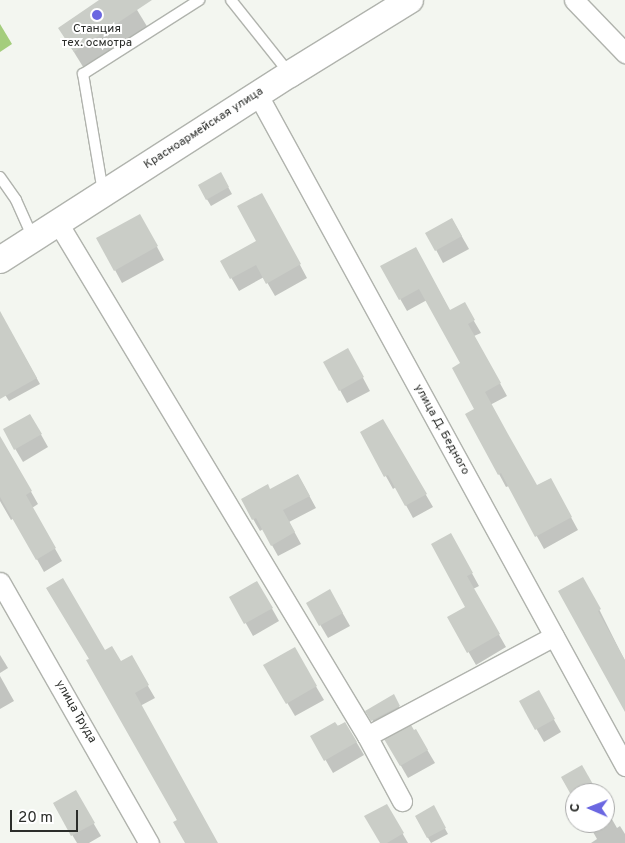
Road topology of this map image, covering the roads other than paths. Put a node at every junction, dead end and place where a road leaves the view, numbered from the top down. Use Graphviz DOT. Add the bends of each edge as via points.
graph roads {
  1 [pos="199,0"];
  2 [pos="231,0"];
  3 [pos="410,0"];
  4 [pos="574,0"];
  5 [pos="625,54"];
  6 [pos="290,74"];
  7 [pos="258,95"];
  8 [pos="0,178"];
  9 [pos="103,194"];
  10 [pos="58,223"];
  11 [pos="33,239"];
  12 [pos="0,260"];
  13 [pos="0,582"];
  14 [pos="554,636"];
  15 [pos="367,736"];
  16 [pos="625,766"];
  17 [pos="402,800"];
  18 [pos="149,843"];
  1 -- 9 [label="lane" via="84,74"];
  2 -- 6 [label="lane"];
  3 -- 6 [label="main road, Красноармейская улица"];
  4 -- 5 [label="street"];
  6 -- 7 [label="main road, Красноармейская улица"];
  7 -- 9 [label="main road, Красноармейская улица"];
  7 -- 14 [label="street, улица Д. Бедного"];
  8 -- 11 [label="lane" via="16,200"];
  9 -- 10 [label="main road, Красноармейская улица"];
  10 -- 11 [label="main road, Красноармейская улица"];
  10 -- 15 [label="street"];
  11 -- 12 [label="main road, Красноармейская улица"];
  13 -- 18 [label="street, улица Труда"];
  14 -- 15 [label="street"];
  14 -- 16 [label="street, улица Д. Бедного"];
  15 -- 17 [label="street"];
}
